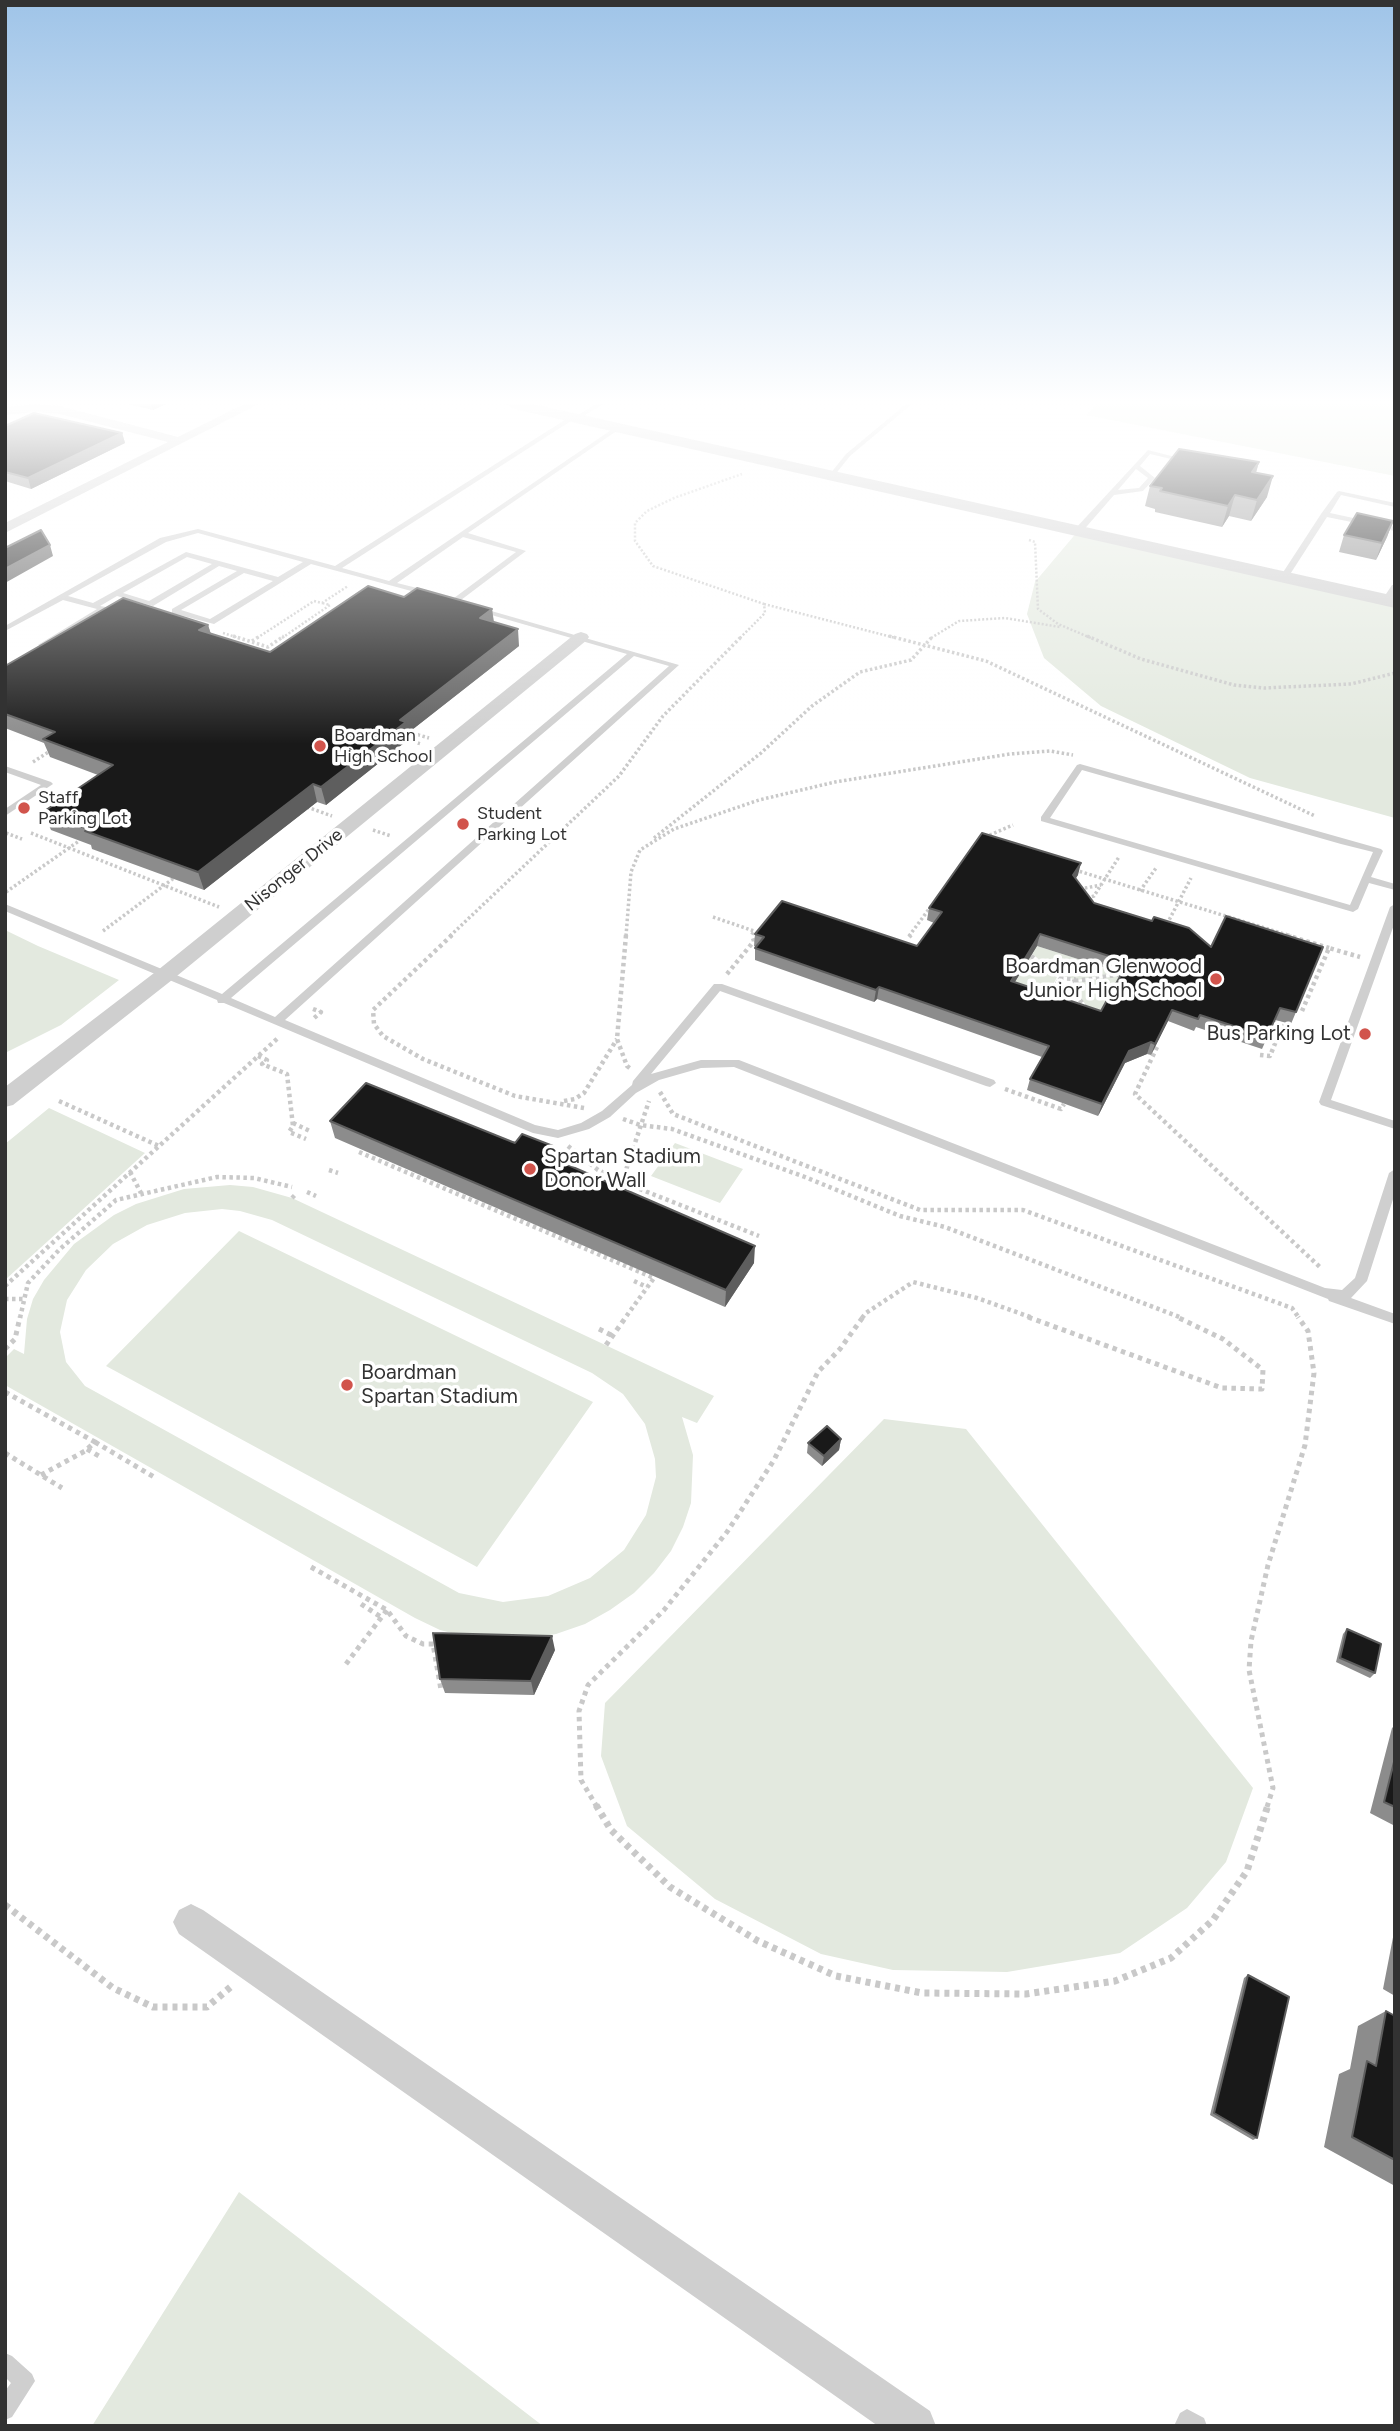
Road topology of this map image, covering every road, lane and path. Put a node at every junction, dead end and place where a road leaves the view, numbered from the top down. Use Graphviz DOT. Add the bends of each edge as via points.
graph roads {
  1 [pos="28,517"];
  2 [pos="417,517"];
  3 [pos="486,517"];
  4 [pos="641,517"];
  5 [pos="1018,517"];
  6 [pos="1090,517"];
  7 [pos="1323,517"];
  8 [pos="1341,517"];
  9 [pos="5,529"];
  10 [pos="1395,529"];
  11 [pos="1078,531"];
  12 [pos="462,534"];
  13 [pos="1024,537"];
  14 [pos="310,561"];
  15 [pos="218,563"];
  16 [pos="337,568"];
  17 [pos="243,570"];
  18 [pos="1284,577"];
  19 [pos="279,580"];
  20 [pos="391,583"];
  21 [pos="116,593"];
  22 [pos="338,593"];
  23 [pos="1392,596"];
  24 [pos="62,597"];
  25 [pos="454,601"];
  26 [pos="322,603"];
  27 [pos="764,604"];
  28 [pos="94,606"];
  29 [pos="1067,628"];
  30 [pos="5,629"];
  31 [pos="222,633"];
  32 [pos="580,637"];
  33 [pos="251,642"];
  34 [pos="259,644"];
  35 [pos="925,645"];
  36 [pos="38,648"];
  37 [pos="253,649"];
  38 [pos="633,653"];
  39 [pos="1395,673"];
  40 [pos="408,732"];
  41 [pos="424,737"];
  42 [pos="51,751"];
  43 [pos="1082,756"];
  44 [pos="33,762"];
  45 [pos="6,770"];
  46 [pos="307,807"];
  47 [pos="5,813"];
  48 [pos="1303,817"];
  49 [pos="343,820"];
  50 [pos="1013,825"];
  51 [pos="6,833"];
  52 [pos="31,833"];
  53 [pos="22,839"];
  54 [pos="79,841"];
  55 [pos="980,841"];
  56 [pos="69,848"];
  57 [pos="640,850"];
  58 [pos="124,859"];
  59 [pos="1118,859"];
  60 [pos="116,866"];
  61 [pos="1156,868"];
  62 [pos="1073,870"];
  63 [pos="174,877"];
  64 [pos="1366,879"];
  65 [pos="1104,880"];
  66 [pos="1189,881"];
  67 [pos="163,885"];
  68 [pos="1101,885"];
  69 [pos="1395,887"];
  70 [pos="1072,890"];
  71 [pos="1140,891"];
  72 [pos="5,892"];
  73 [pos="938,896"];
  74 [pos="1079,899"];
  75 [pos="1178,902"];
  76 [pos="1395,906"];
  77 [pos="5,907"];
  78 [pos="230,911"];
  79 [pos="713,917"];
  80 [pos="1269,930"];
  81 [pos="1163,933"];
  82 [pos="909,937"];
  83 [pos="1264,939"];
  84 [pos="88,943"];
  85 [pos="1329,948"];
  86 [pos="1031,956"];
  87 [pos="1363,958"];
  88 [pos="727,974"];
  89 [pos="1124,974"];
  90 [pos="165,975"];
  91 [pos="1060,978"];
  92 [pos="1075,981"];
  93 [pos="1057,984"];
  94 [pos="1071,989"];
  95 [pos="1020,990"];
  96 [pos="222,1000"];
  97 [pos="1302,1011"];
  98 [pos="1091,1015"];
  99 [pos="276,1022"];
  100 [pos="1274,1023"];
  101 [pos="289,1028"];
  102 [pos="617,1039"];
  103 [pos="1157,1047"];
  104 [pos="1260,1055"];
  105 [pos="258,1056"];
  106 [pos="647,1082"];
  107 [pos="990,1083"];
  108 [pos="5,1099"];
  109 [pos="59,1101"];
  110 [pos="559,1102"];
  111 [pos="1064,1104"];
  112 [pos="606,1114"];
  113 [pos="293,1123"];
  114 [pos="640,1125"];
  115 [pos="1395,1125"];
  116 [pos="312,1132"];
  117 [pos="306,1139"];
  118 [pos="563,1141"];
  119 [pos="159,1146"];
  120 [pos="359,1152"];
  121 [pos="329,1170"];
  122 [pos="130,1172"];
  123 [pos="338,1173"];
  124 [pos="1395,1173"];
  125 [pos="622,1182"];
  126 [pos="292,1187"];
  127 [pos="307,1192"];
  128 [pos="141,1193"];
  129 [pos="316,1196"];
  130 [pos="759,1236"];
  131 [pos="1322,1269"];
  132 [pos="634,1281"];
  133 [pos="5,1286"];
  134 [pos="647,1287"];
  135 [pos="1324,1293"];
  136 [pos="5,1299"];
  137 [pos="24,1299"];
  138 [pos="1395,1319"];
  139 [pos="599,1329"];
  140 [pos="613,1335"];
  141 [pos="606,1345"];
  142 [pos="5,1349"];
  143 [pos="5,1392"];
  144 [pos="94,1442"];
  145 [pos="86,1449"];
  146 [pos="5,1453"];
  147 [pos="99,1455"];
  148 [pos="41,1475"];
  149 [pos="154,1477"];
  150 [pos="62,1488"];
  151 [pos="311,1567"];
  152 [pos="361,1604"];
  153 [pos="387,1610"];
  154 [pos="382,1617"];
  155 [pos="433,1644"];
  156 [pos="446,1644"];
  157 [pos="346,1664"];
  158 [pos="442,1690"];
  159 [pos="5,1905"];
  160 [pos="191,1922"];
  161 [pos="255,1966"];
  162 [pos="5,2363"];
  163 [pos="5,2410"];
  164 [pos="915,2426"];
  165 [pos="1185,2426"];
  166 [pos="1196,2426"];
  1 -- 9 [label="street"];
  2 -- 16 [label="lane"];
  3 -- 12 [label="lane"];
  4 -- 27 [label="path" via="635,523 635,541 653,566"];
  5 -- 11 [label="street"];
  6 -- 11 [label="lane"];
  7 -- 18 [label="lane"];
  8 -- 10 [label="lane"];
  11 -- 18 [label="street"];
  12 -- 20 [label="lane"];
  12 -- 25 [label="lane" via="522,551"];
  13 -- 29 [label="path" via="1035,542 1038,609"];
  14 -- 16 [label="lane"];
  14 -- 19 [label="lane"];
  14 -- 24 [label="lane" via="211,532 190,531 170,536"];
  15 -- 17 [label="lane"];
  15 -- 21 [label="lane" via="186,554"];
  15 -- 21 [label="lane" via="150,604"];
  16 -- 20 [label="lane"];
  17 -- 19 [label="lane"];
  17 -- 19 [label="lane" via="175,611 211,622"];
  18 -- 23 [label="street"];
  20 -- 25 [label="lane"];
  21 -- 28 [label="lane"];
  22 -- 26 [label="path"];
  24 -- 28 [label="lane"];
  24 -- 30 [label="lane"];
  25 -- 32 [label="lane"];
  26 -- 33 [label="path" via="314,601"];
  26 -- 34 [label="path" via="330,606 268,647"];
  27 -- 35 [label="path"];
  27 -- 110 [label="path" via="765,613 663,716 619,776 373,1010 374,1024 383,1036 423,1059 514,1096"];
  28 -- 36 [label="lane" via="103,609"];
  29 -- 35 [label="path" via="1004,618 959,621"];
  29 -- 39 [label="path" via="1141,659 1234,685 1333,686"];
  31 -- 33 [label="path"];
  32 -- 38 [label="lane"];
  32 -- 90 [label="street, Nisonger Drive"];
  33 -- 34 [label="path"];
  34 -- 37 [label="path"];
  35 -- 48 [label="path" via="986,661 1317,819"];
  35 -- 57 [label="path" via="911,660 860,672"];
  38 -- 96 [label="lane"];
  38 -- 99 [label="lane" via="675,665"];
  40 -- 41 [label="path"];
  42 -- 44 [label="path"];
  43 -- 57 [label="path" via="1050,751 1010,754 835,782 707,817 674,829"];
  45 -- 47 [label="lane" via="48,785"];
  46 -- 49 [label="path"];
  50 -- 55 [label="path"];
  51 -- 53 [label="path"];
  52 -- 56 [label="path"];
  54 -- 56 [label="path"];
  56 -- 60 [label="path"];
  56 -- 72 [label="path"];
  57 -- 102 [label="path" via="631,872"];
  58 -- 60 [label="path"];
  59 -- 65 [label="path"];
  60 -- 67 [label="path"];
  61 -- 71 [label="path"];
  62 -- 65 [label="path"];
  63 -- 67 [label="path"];
  64 -- 64 [label="lane" via="1378,851 1080,767 1044,819 1353,909"];
  64 -- 69 [label="lane"];
  65 -- 68 [label="path"];
  65 -- 71 [label="path"];
  66 -- 75 [label="path"];
  67 -- 78 [label="path"];
  67 -- 84 [label="path"];
  68 -- 70 [label="path"];
  68 -- 74 [label="path" via="1094,896"];
  71 -- 75 [label="path"];
  73 -- 82 [label="path"];
  75 -- 80 [label="path"];
  75 -- 81 [label="path"];
  76 -- 115 [label="lane" via="1325,1102"];
  77 -- 84 [label="lane"];
  79 -- 88 [label="path" via="755,932 751,936 754,941"];
  80 -- 83 [label="path"];
  80 -- 85 [label="path"];
  84 -- 90 [label="lane"];
  85 -- 87 [label="path"];
  85 -- 97 [label="path"];
  86 -- 91 [label="path"];
  89 -- 92 [label="path"];
  90 -- 96 [label="lane"];
  90 -- 108 [label="street, Nisonger Drive"];
  91 -- 92 [label="path"];
  91 -- 93 [label="path"];
  92 -- 94 [label="path"];
  93 -- 94 [label="path"];
  93 -- 95 [label="path"];
  94 -- 98 [label="path"];
  96 -- 99 [label="lane"];
  99 -- 101 [label="lane"];
  100 -- 104 [label="path" via="1282,1026 1269,1056"];
  101 -- 105 [label="path"];
  101 -- 112 [label="lane" via="533,1129 558,1134"];
  102 -- 106 [label="path" via="627,1066"];
  102 -- 110 [label="path" via="583,1093"];
  103 -- 131 [label="path" via="1135,1094"];
  105 -- 113 [label="path" via="267,1060 262,1064 287,1074"];
  105 -- 119 [label="path"];
  106 -- 107 [label="lane" via="718,986"];
  106 -- 112 [label="lane"];
  106 -- 114 [label="path"];
  106 -- 114 [label="path" via="661,1093 673,1114 920,1210 1023,1209 1292,1308 1308,1331 1314,1373 1305,1445 1265,1576 1251,1641 1249,1670 1272,1788 1247,1871 1213,1920 1171,1958 1115,1981 1026,1994 922,1993 836,1976 758,1941 670,1886 611,1830 581,1780 579,1711 588,1685 664,1610 727,1532 774,1460 818,1372 866,1313 914,1282 978,1297 1222,1388 1262,1389 1263,1370 1223,1339 1181,1318 671,1129"];
  106 -- 135 [label="lane" via="701,1064 735,1063"];
  107 -- 111 [label="path" via="1061,1109"];
  109 -- 119 [label="path"];
  110 -- 112 [label="path"];
  112 -- 114 [label="path"];
  113 -- 116 [label="path"];
  113 -- 117 [label="path" via="289,1132"];
  114 -- 125 [label="path"];
  118 -- 125 [label="path" via="598,1170"];
  119 -- 122 [label="path"];
  120 -- 134 [label="path" via="654,1279"];
  121 -- 123 [label="path"];
  122 -- 128 [label="path"];
  122 -- 133 [label="path"];
  124 -- 135 [label="lane" via="1361,1281 1345,1295"];
  125 -- 130 [label="path"];
  126 -- 128 [label="path" via="254,1178 217,1177"];
  127 -- 129 [label="path"];
  128 -- 137 [label="path" via="116,1200 60,1249 28,1283"];
  132 -- 134 [label="path"];
  134 -- 140 [label="path"];
  135 -- 138 [label="lane"];
  136 -- 137 [label="path"];
  137 -- 142 [label="path" via="15,1339"];
  139 -- 140 [label="path"];
  140 -- 141 [label="path"];
  143 -- 144 [label="path"];
  144 -- 145 [label="path"];
  144 -- 149 [label="path"];
  145 -- 147 [label="path"];
  145 -- 148 [label="path"];
  146 -- 148 [label="path"];
  148 -- 150 [label="path"];
  151 -- 153 [label="path"];
  152 -- 154 [label="path"];
  153 -- 154 [label="path"];
  153 -- 155 [label="path" via="406,1636"];
  154 -- 157 [label="path"];
  155 -- 156 [label="path"];
  155 -- 158 [label="path"];
  159 -- 161 [label="path" via="113,1988 153,2007 207,2007"];
  160 -- 161 [label="street"];
  161 -- 164 [label="street"];
  162 -- 163 [label="lane" via="25,2381"];
  165 -- 166 [label="lane" via="1186,2420"];
}
